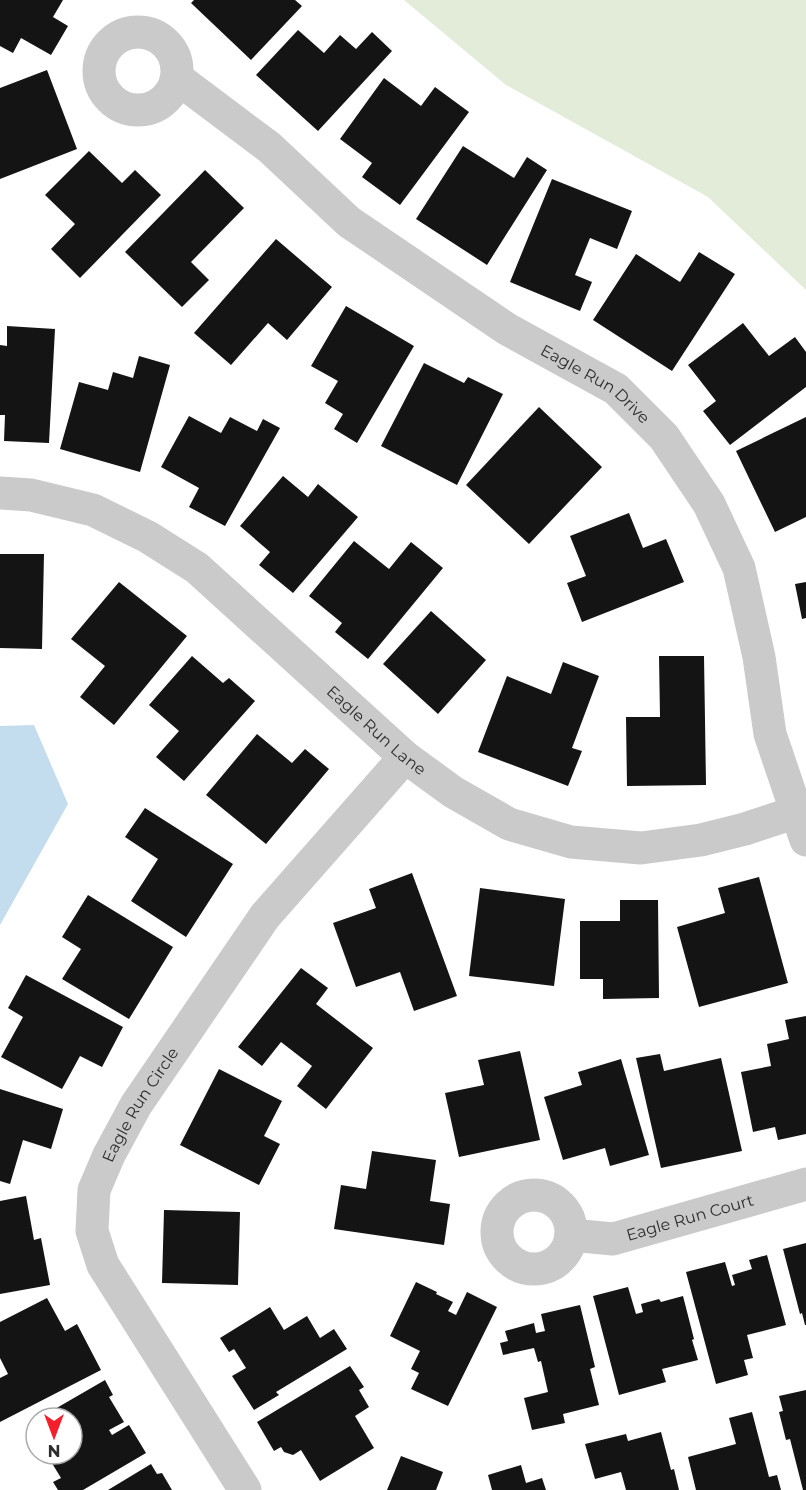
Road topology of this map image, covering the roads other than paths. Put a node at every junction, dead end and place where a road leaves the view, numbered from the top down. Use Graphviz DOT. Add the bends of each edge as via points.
graph roads {
  1 [pos="177,78"];
  2 [pos="0,493"];
  3 [pos="405,758"];
  4 [pos="801,826"];
  5 [pos="806,1184"];
  6 [pos="571,1235"];
  7 [pos="245,1490"];
  1 -- 4 [label="street, Eagle Run Drive" via="269,147 349,222 507,329 616,389 664,437 709,504 738,568 759,657 770,734"];
  2 -- 3 [label="street, Eagle Run Lane" via="31,495 93,510 148,537 197,568"];
  3 -- 4 [label="street, Eagle Run Lane" via="509,824 571,842 641,848 745,829"];
  3 -- 7 [label="street, Eagle Run Circle" via="265,916 136,1105 94,1190 92,1231 103,1264"];
  5 -- 6 [label="street, Eagle Run Court" via="613,1239"];
}
